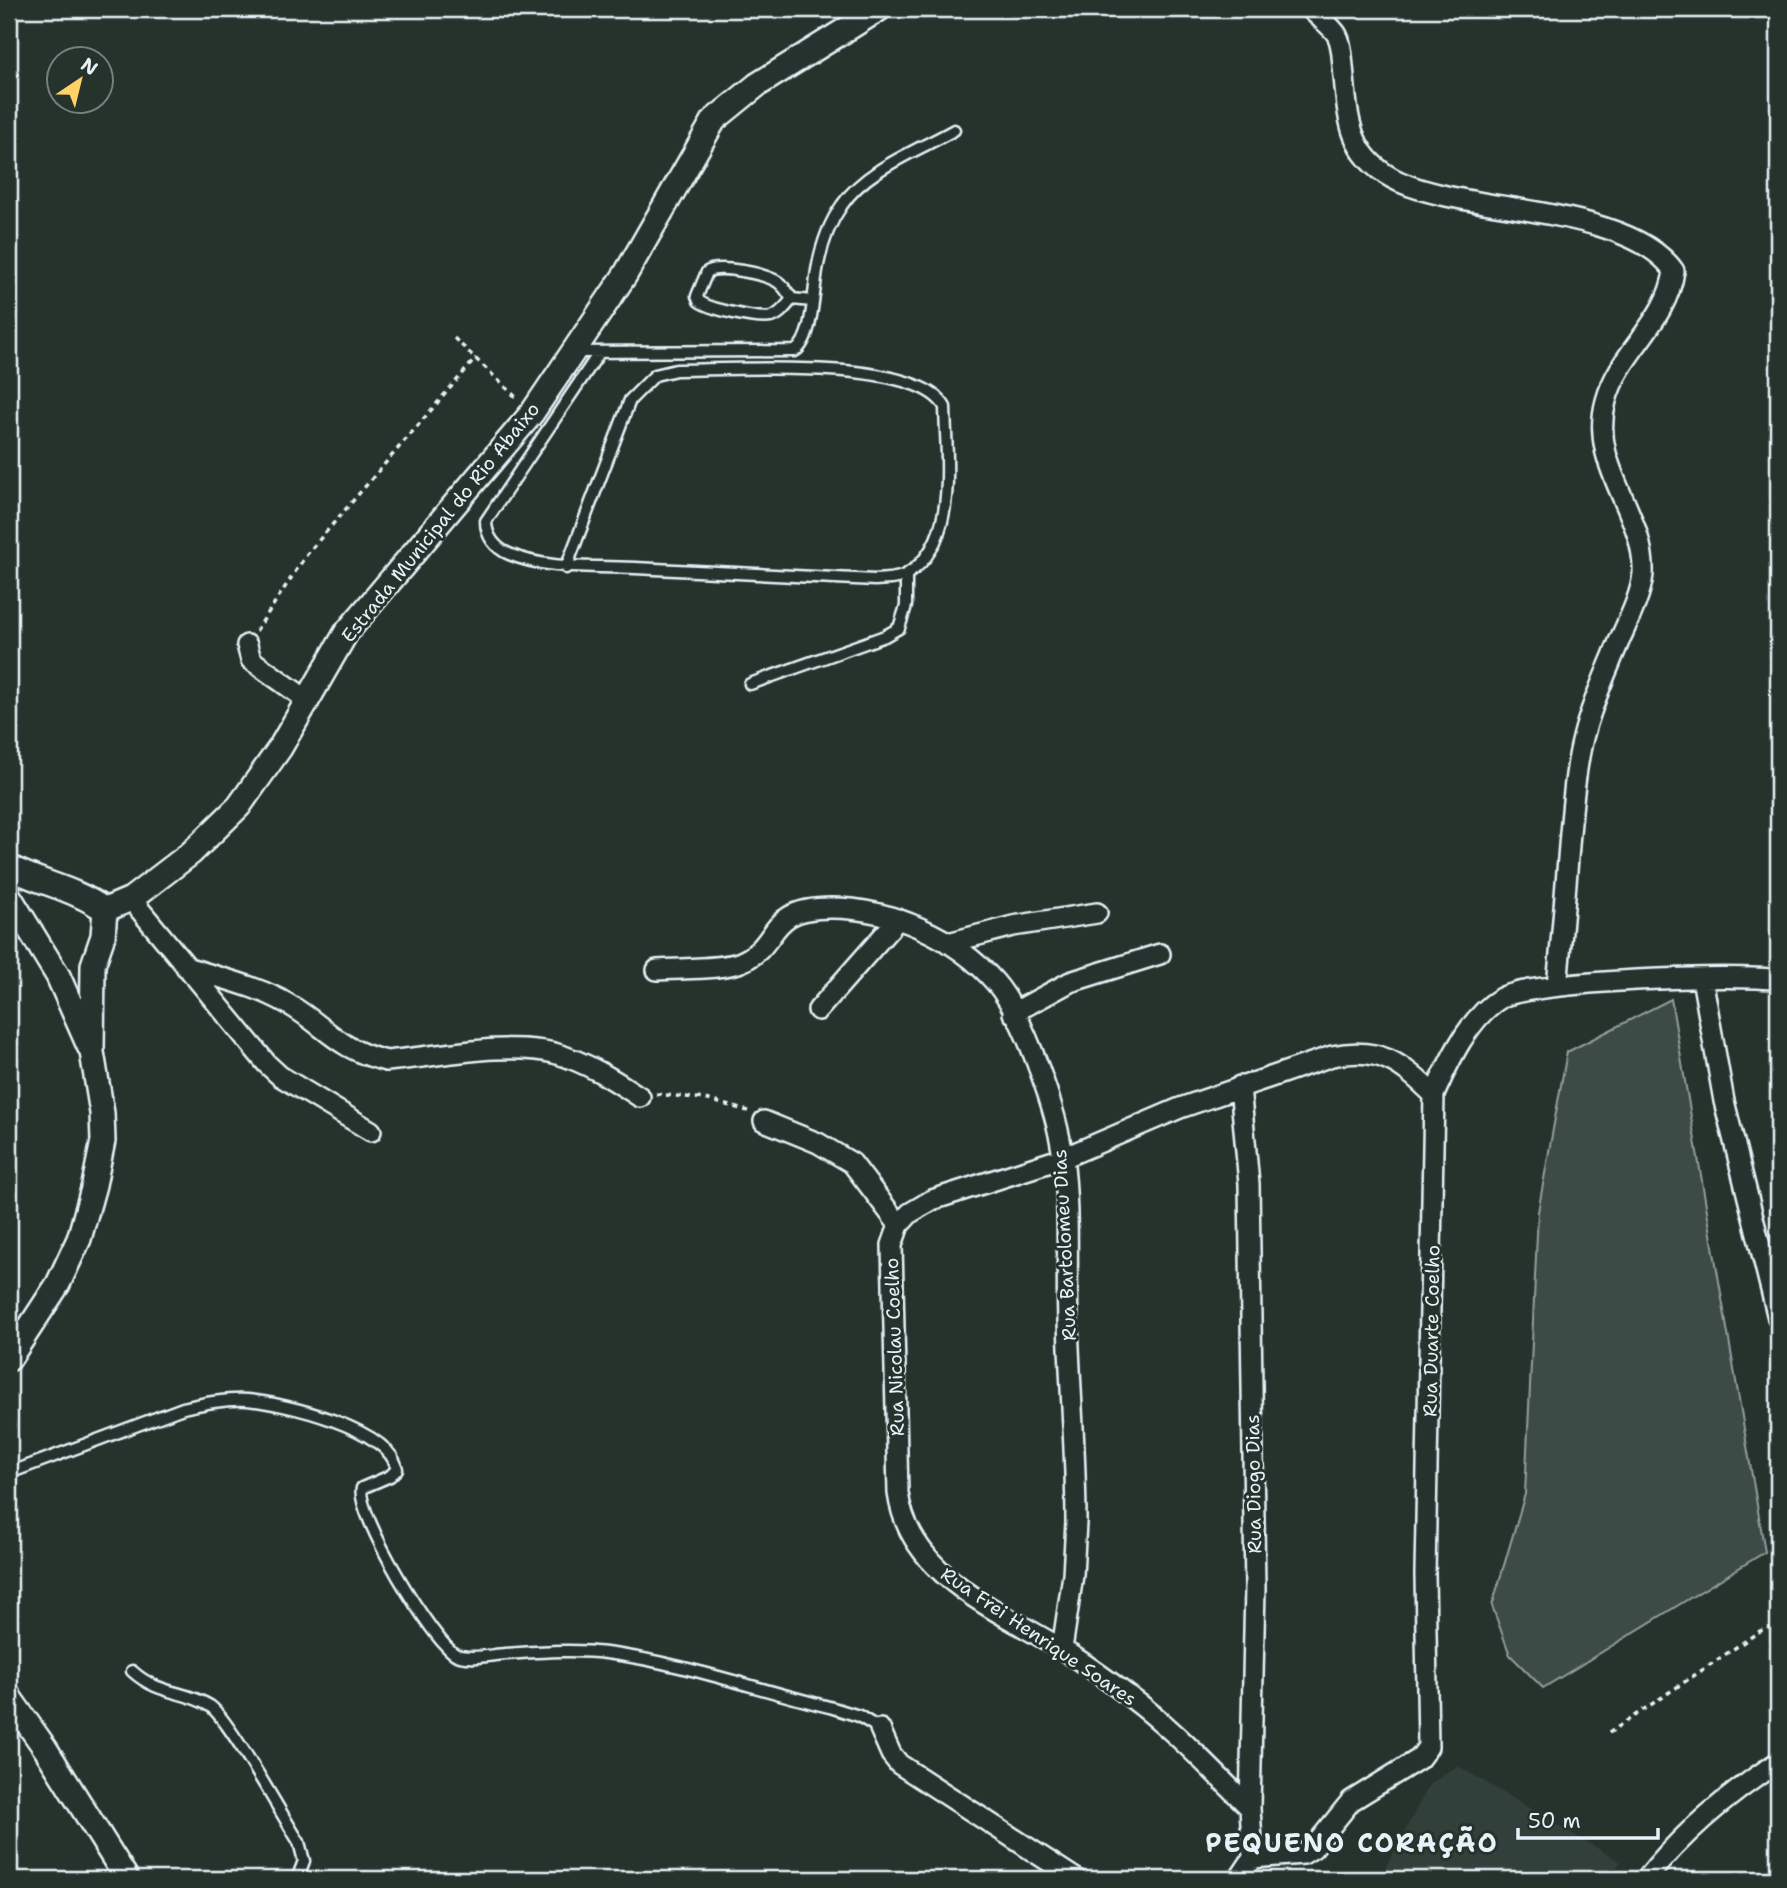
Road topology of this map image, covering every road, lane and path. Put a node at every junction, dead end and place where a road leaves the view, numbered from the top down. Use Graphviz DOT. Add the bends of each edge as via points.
graph roads {
  1 [pos="879,9"];
  2 [pos="1311,9"];
  3 [pos="954,130"];
  4 [pos="792,299"];
  5 [pos="812,301"];
  6 [pos="454,338"];
  7 [pos="573,352"];
  8 [pos="599,353"];
  9 [pos="476,358"];
  10 [pos="532,413"];
  11 [pos="566,568"];
  12 [pos="906,575"];
  13 [pos="247,645"];
  14 [pos="750,684"];
  15 [pos="307,700"];
  16 [pos="9,867"];
  17 [pos="50,885"];
  18 [pos="131,899"];
  19 [pos="12,900"];
  20 [pos="105,910"];
  21 [pos="1097,914"];
  22 [pos="898,919"];
  23 [pos="948,943"];
  24 [pos="1160,954"];
  25 [pos="93,965"];
  26 [pos="186,967"];
  27 [pos="657,970"];
  28 [pos="58,976"];
  29 [pos="1702,978"];
  30 [pos="1778,980"];
  31 [pos="1557,986"];
  32 [pos="818,1010"];
  33 [pos="1013,1013"];
  34 [pos="92,1052"];
  35 [pos="1240,1086"];
  36 [pos="1434,1095"];
  37 [pos="640,1097"];
  38 [pos="764,1121"];
  39 [pos="371,1131"];
  40 [pos="1063,1158"];
  41 [pos="899,1225"];
  42 [pos="1778,1318"];
  43 [pos="9,1359"];
  44 [pos="9,1473"];
  45 [pos="901,1513"];
  46 [pos="1778,1625"];
  47 [pos="1062,1649"];
  48 [pos="132,1671"];
  49 [pos="9,1696"];
  50 [pos="880,1729"];
  51 [pos="1609,1732"];
  52 [pos="1778,1762"];
  53 [pos="1250,1808"];
  54 [pos="1253,1858"];
  55 [pos="127,1879"];
  56 [pos="297,1879"];
  57 [pos="1076,1879"];
  58 [pos="1239,1879"];
  59 [pos="1646,1879"];
  1 -- 7 [label="street, Estrada Municipal do Rio Abaixo" via="757,85 714,120 625,275"];
  2 -- 31 [label="street" via="1337,36 1348,125 1363,155 1376,166 1399,182 1428,191 1582,221 1643,244 1663,256 1674,271 1671,290 1655,321 1621,365 1606,400 1602,424 1606,457 1638,536 1643,574 1583,738"];
  3 -- 5 [label="lane" via="870,177 842,204 828,229"];
  4 -- 4 [label="lane" via="772,279 720,267 707,272 697,296 710,307 767,318"];
  4 -- 5 [label="lane"];
  5 -- 8 [label="lane" via="806,335 795,351"];
  6 -- 9 [label="path"];
  7 -- 8 [label="lane"];
  7 -- 10 [label="street, Estrada Municipal do Rio Abaixo"];
  8 -- 11 [label="lane" via="486,522 489,536 499,548"];
  9 -- 10 [label="path"];
  9 -- 13 [label="path" via="307,554"];
  10 -- 15 [label="street, Estrada Municipal do Rio Abaixo" via="346,633"];
  11 -- 12 [label="lane" via="875,580"];
  11 -- 12 [label="lane" via="630,400 655,375 676,370 812,368 913,384 934,393 945,407 938,536"];
  12 -- 14 [label="lane" via="906,606 899,628"];
  13 -- 15 [label="street" via="251,660"];
  15 -- 18 [label="street, Estrada Municipal do Rio Abaixo" via="239,806 191,853"];
  16 -- 17 [label="street"];
  17 -- 19 [label="street" via="35,887"];
  17 -- 20 [label="street" via="71,889"];
  18 -- 20 [label="street, Estrada Municipal do Rio Abaixo"];
  18 -- 26 [label="street"];
  19 -- 28 [label="street"];
  20 -- 25 [label="street" via="103,936"];
  21 -- 23 [label="street" via="1013,926"];
  22 -- 23 [label="street, Rua Bartolomeu Dias"];
  22 -- 27 [label="street, Rua Bartolomeu Dias" via="870,911 811,908 789,914 740,962"];
  22 -- 32 [label="street"];
  23 -- 33 [label="street, Rua Bartolomeu Dias" via="998,984"];
  24 -- 33 [label="street" via="1070,982"];
  25 -- 28 [label="street" via="70,976"];
  25 -- 34 [label="street"];
  26 -- 37 [label="street" via="289,1004 342,1046 365,1056 386,1061 480,1052 551,1052 604,1073"];
  26 -- 39 [label="street" via="280,1076"];
  28 -- 34 [label="street"];
  29 -- 30 [label="street, Rua Duarte Coelho"];
  29 -- 31 [label="street, Rua Duarte Coelho"];
  29 -- 42 [label="street" via="1724,1101"];
  31 -- 36 [label="street, Rua Duarte Coelho" via="1499,999 1458,1048"];
  33 -- 40 [label="street, Rua Bartolomeu Dias" via="1043,1077"];
  34 -- 43 [label="street" via="103,1140 94,1185 79,1239 58,1284"];
  35 -- 36 [label="street" via="1355,1051 1392,1060"];
  35 -- 40 [label="street"];
  35 -- 53 [label="street, Rua Diogo Dias" via="1250,1184 1252,1294 1255,1588"];
  36 -- 54 [label="street, Rua Duarte Coelho" via="1425,1574 1428,1746 1419,1759 1351,1801 1303,1854"];
  37 -- 38 [label="path" via="659,1094 717,1102"];
  38 -- 41 [label="street" via="852,1163"];
  40 -- 41 [label="street" via="932,1200"];
  40 -- 47 [label="street, Rua Bartolomeu Dias" via="1076,1522"];
  41 -- 45 [label="street, Rua Nicolau Coelho" via="891,1264"];
  44 -- 50 [label="lane" via="207,1402 248,1401 325,1419 377,1440 394,1459 394,1474 365,1486 362,1503 380,1544 427,1621 454,1654 583,1651 639,1658 833,1708"];
  45 -- 47 [label="street, Rua Frei Henrique Soares" via="927,1559 949,1579"];
  46 -- 51 [label="path" via="1760,1631"];
  47 -- 53 [label="street, Rua Frei Henrique Soares" via="1143,1706"];
  48 -- 56 [label="lane" via="160,1690 197,1701 220,1715 299,1842 304,1861"];
  49 -- 55 [label="street"];
  50 -- 57 [label="street" via="899,1764"];
  52 -- 59 [label="street" via="1706,1816"];
  53 -- 54 [label="street, Rua Diogo Dias"];
  54 -- 58 [label="street"];
}
